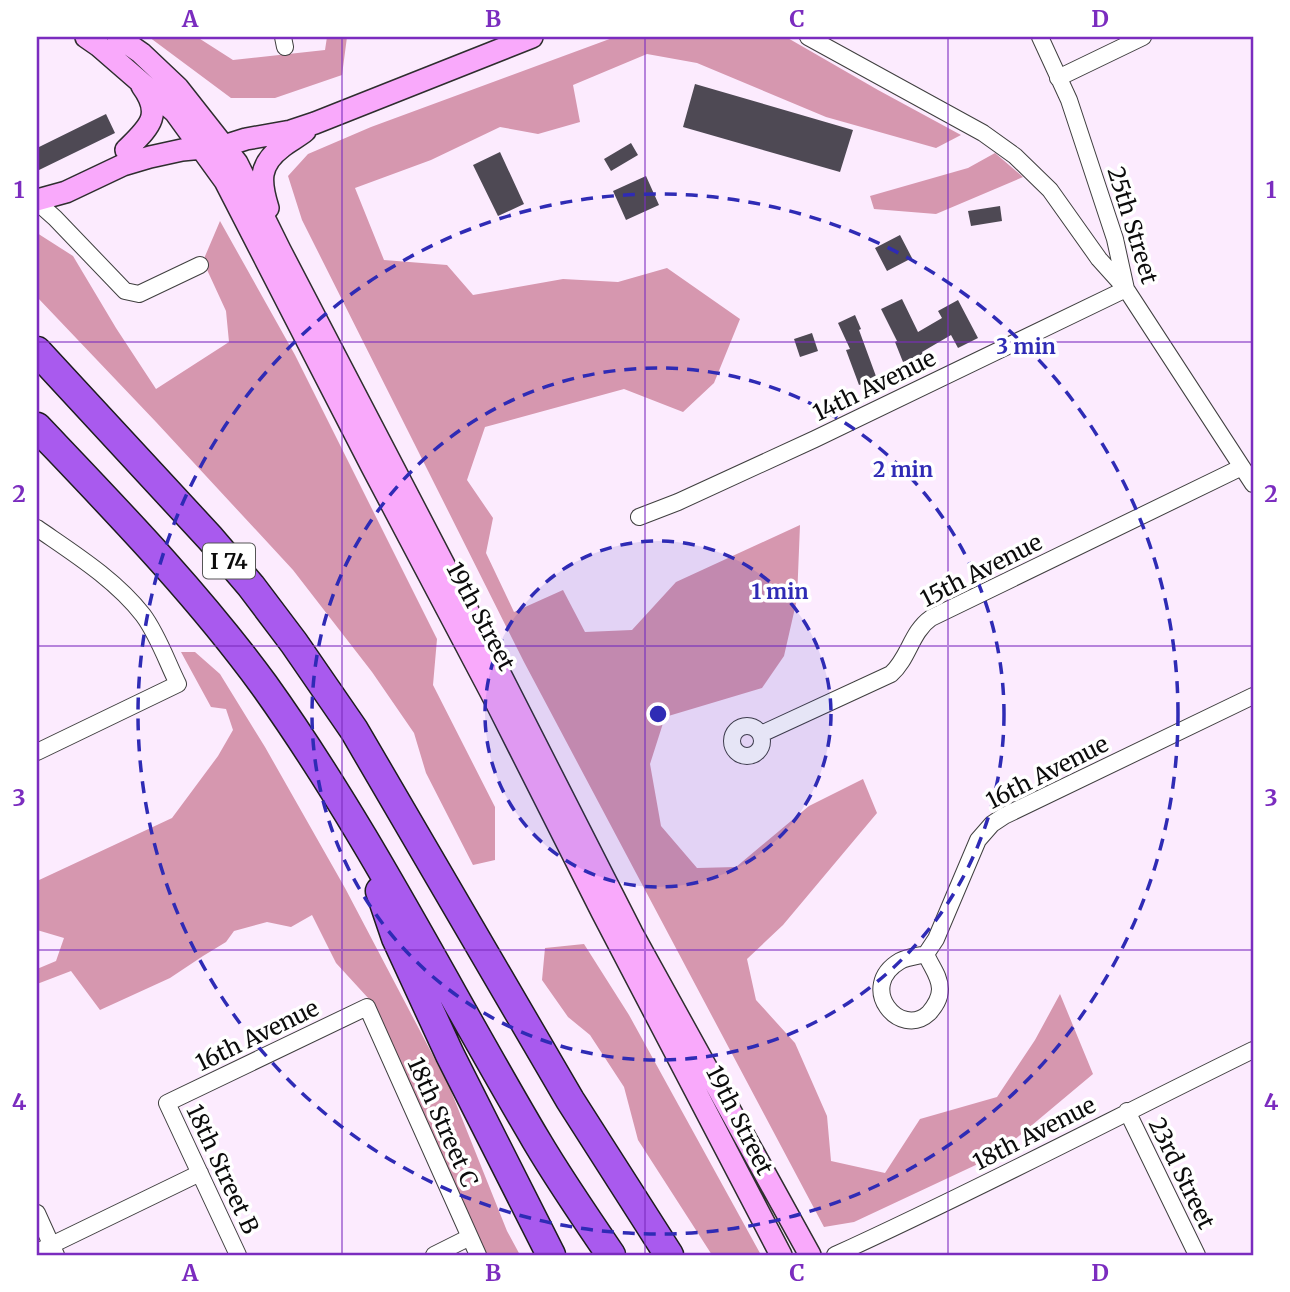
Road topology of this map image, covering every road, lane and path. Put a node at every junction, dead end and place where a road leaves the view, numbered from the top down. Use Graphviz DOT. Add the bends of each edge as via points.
graph roads {
  1 [pos="86,37"];
  2 [pos="118,37"];
  3 [pos="532,37"];
  4 [pos="808,37"];
  5 [pos="1040,37"];
  6 [pos="1143,37"];
  7 [pos="134,76"];
  8 [pos="1058,78"];
  9 [pos="315,123"];
  10 [pos="208,141"];
  11 [pos="126,150"];
  12 [pos="37,201"];
  13 [pos="280,250"];
  14 [pos="200,265"];
  15 [pos="1126,289"];
  16 [pos="37,351"];
  17 [pos="37,427"];
  18 [pos="1241,467"];
  19 [pos="1253,484"];
  20 [pos="639,517"];
  21 [pos="37,528"];
  22 [pos="1253,696"];
  23 [pos="761,734"];
  24 [pos="37,752"];
  25 [pos="362,835"];
  26 [pos="926,954"];
  27 [pos="367,1007"];
  28 [pos="1253,1050"];
  29 [pos="167,1103"];
  30 [pos="1127,1111"];
  31 [pos="200,1173"];
  32 [pos="37,1213"];
  33 [pos="470,1237"];
  34 [pos="48,1251"];
  35 [pos="238,1255"];
  36 [pos="434,1255"];
  37 [pos="478,1255"];
  38 [pos="551,1255"];
  39 [pos="611,1255"];
  40 [pos="669,1255"];
  41 [pos="781,1255"];
  42 [pos="810,1255"];
  43 [pos="835,1255"];
  44 [pos="1196,1255"];
  1 -- 7 [label="main road, 19th Street"];
  2 -- 10 [label="main road, 19th Street" via="178,89"];
  3 -- 9 [label="main road"];
  4 -- 15 [label="street" via="983,133 1015,156 1049,190"];
  5 -- 8 [label="street, 25th Street"];
  6 -- 8 [label="street"];
  7 -- 10 [label="main road, 19th Street"];
  7 -- 11 [label="main road" via="150,97 153,118"];
  8 -- 15 [label="street, 25th Street" via="1115,239"];
  9 -- 10 [label="main road" via="246,139"];
  9 -- 13 [label="main road" via="272,156 263,171 263,192"];
  10 -- 11 [label="main road" via="170,139"];
  10 -- 12 [label="main road" via="123,165"];
  10 -- 13 [label="main road, 19th Street" via="237,163"];
  10 -- 41 [label="main road, 19th Street"];
  11 -- 12 [label="main road" via="69,177"];
  12 -- 14 [label="street" via="125,291 139,294"];
  13 -- 42 [label="main road, 19th Street" via="632,933"];
  15 -- 18 [label="street, 25th Street"];
  15 -- 20 [label="street, 14th Avenue" via="815,439"];
  16 -- 40 [label="highway, I 74" via="210,538 295,643 354,730 570,1100"];
  17 -- 25 [label="highway, I 74" via="220,628"];
  18 -- 19 [label="street, 25th Street"];
  18 -- 23 [label="street, 15th Avenue" via="931,618 918,630 891,674"];
  21 -- 24 [label="street" via="137,608 178,684"];
  22 -- 26 [label="street, 16th Avenue" via="992,824 978,840"];
  25 -- 38 [label="highway" via="396,938"];
  25 -- 39 [label="highway, I 74" via="536,1140"];
  27 -- 29 [label="street, 16th Avenue"];
  27 -- 33 [label="street, 18th Street C"];
  28 -- 30 [label="street, 18th Avenue"];
  29 -- 31 [label="street, 18th Street B"];
  30 -- 43 [label="street, 18th Avenue"];
  30 -- 44 [label="street, 23rd Street"];
  31 -- 34 [label="street"];
  31 -- 35 [label="street, 18th Street B"];
  32 -- 34 [label="street"];
  33 -- 36 [label="street"];
  33 -- 37 [label="street, 18th Street C"];
}
